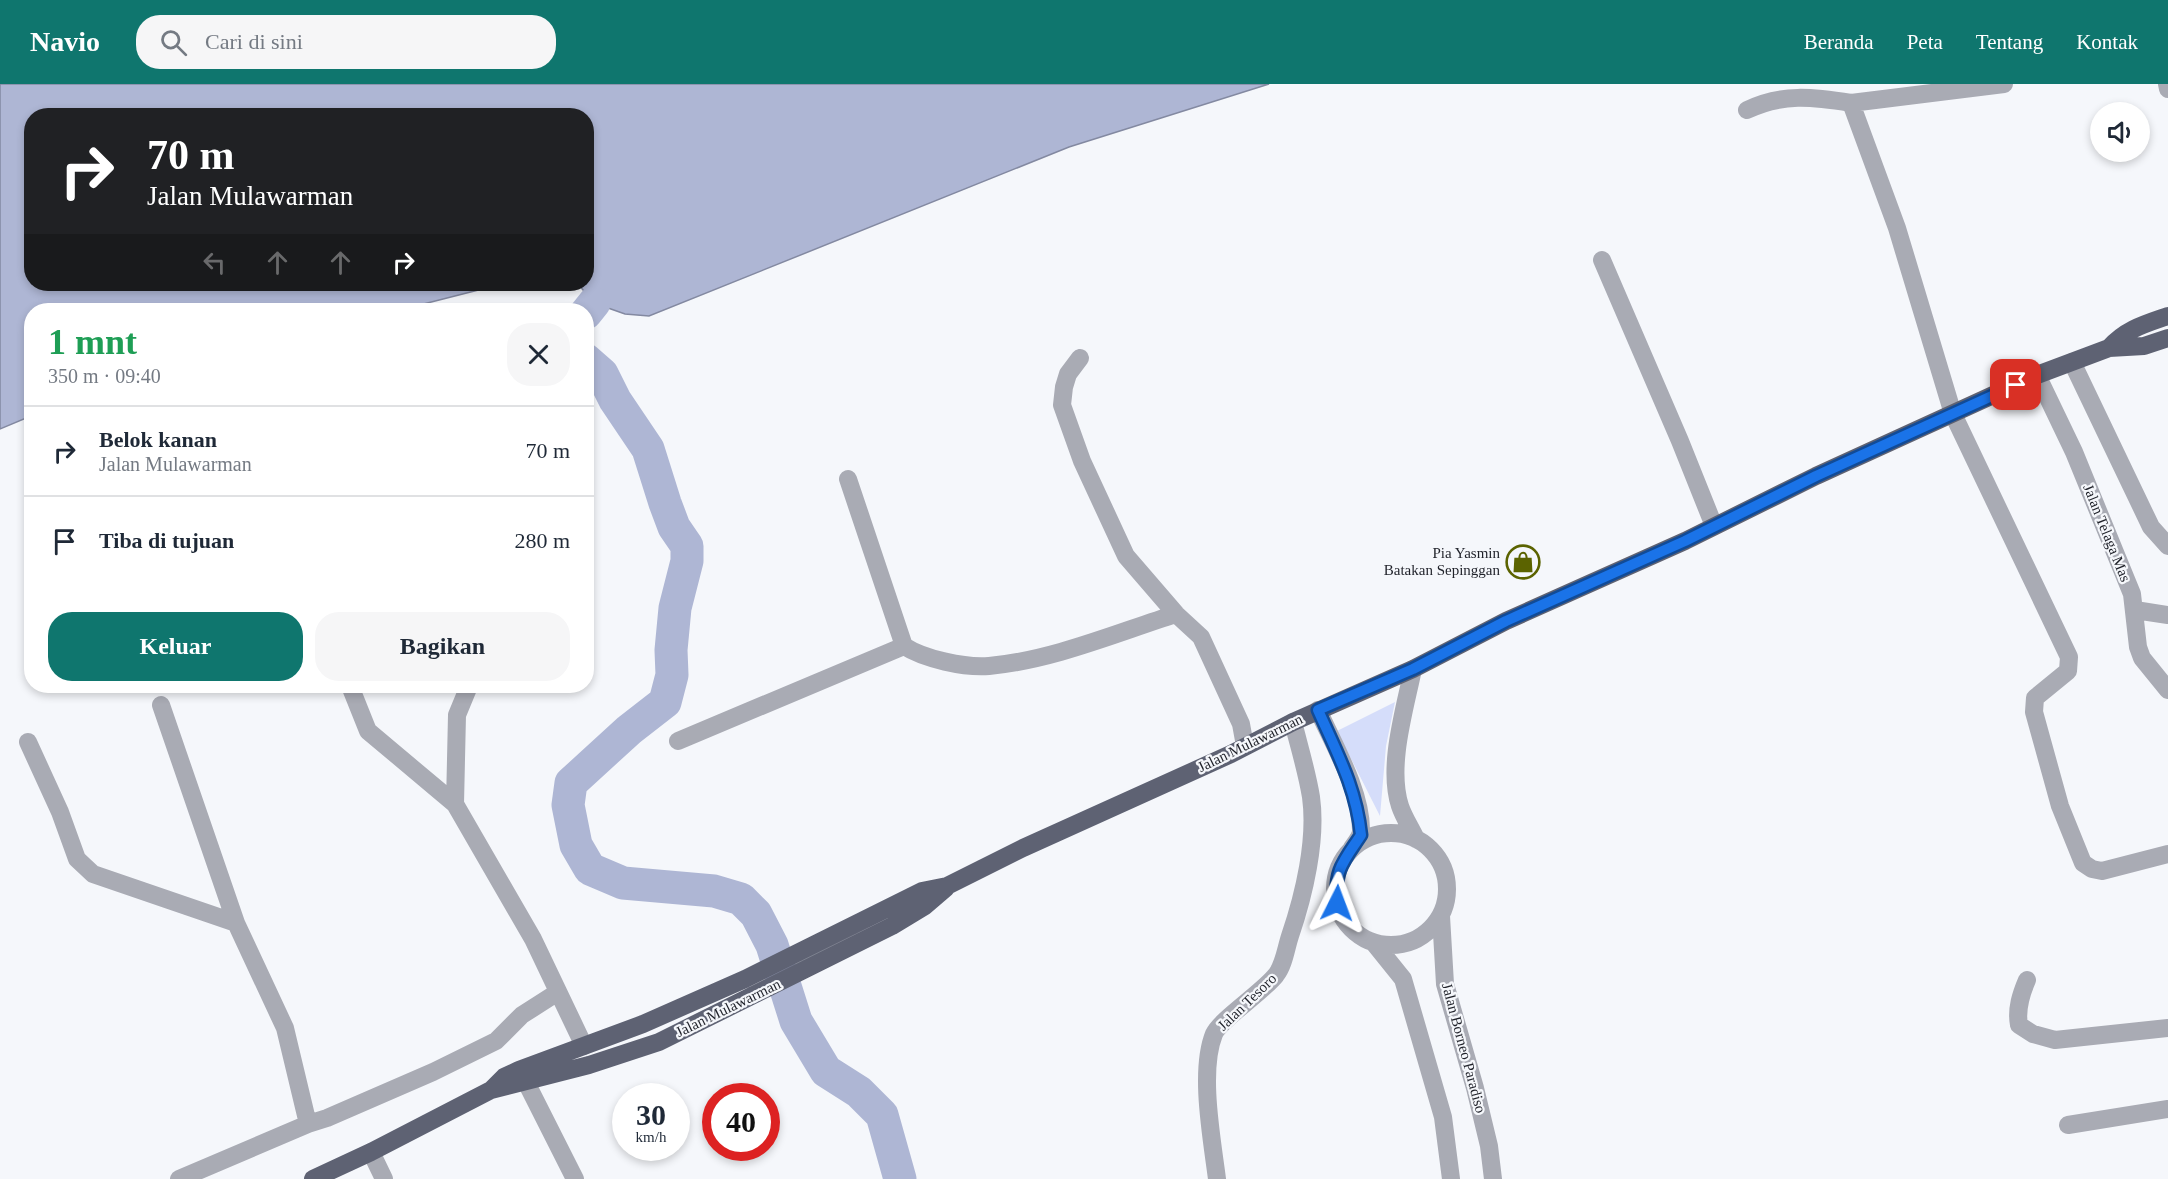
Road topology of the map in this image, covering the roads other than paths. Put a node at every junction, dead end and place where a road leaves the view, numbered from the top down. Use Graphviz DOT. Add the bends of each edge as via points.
graph roads {
  1 [pos="2004,84"];
  2 [pos="2167,84"];
  3 [pos="2168,89"];
  4 [pos="1851,103"];
  5 [pos="1747,110"];
  6 [pos="1602,260"];
  7 [pos="2168,316"];
  8 [pos="2168,338"];
  9 [pos="2109,348"];
  10 [pos="1080,358"];
  11 [pos="2072,362"];
  12 [pos="2037,375"];
  13 [pos="1953,414"];
  14 [pos="848,479"];
  15 [pos="1714,526"];
  16 [pos="2168,546"];
  17 [pos="2135,610"];
  18 [pos="1176,614"];
  19 [pos="2168,615"];
  20 [pos="904,646"];
  21 [pos="1413,669"];
  22 [pos="2168,690"];
  23 [pos="353,693"];
  24 [pos="466,693"];
  25 [pos="161,705"];
  26 [pos="1318,710"];
  27 [pos="1293,722"];
  28 [pos="678,741"];
  29 [pos="28,742"];
  30 [pos="1245,746"];
  31 [pos="455,804"];
  32 [pos="1416,839"];
  33 [pos="1351,850"];
  34 [pos="2168,854"];
  35 [pos="947,886"];
  36 [pos="1441,916"];
  37 [pos="236,923"];
  38 [pos="1374,943"];
  39 [pos="2027,980"];
  40 [pos="558,992"];
  41 [pos="2168,1028"];
  42 [pos="584,1046"];
  43 [pos="526,1082"];
  44 [pos="491,1090"];
  45 [pos="2168,1109"];
  46 [pos="308,1124"];
  47 [pos="2068,1125"];
  48 [pos="371,1152"];
  49 [pos="179,1179"];
  50 [pos="313,1179"];
  51 [pos="384,1179"];
  52 [pos="575,1179"];
  53 [pos="1217,1179"];
  54 [pos="1451,1179"];
  55 [pos="1493,1179"];
  1 -- 4 [label="street"];
  2 -- 3 [label="street"];
  4 -- 5 [label="street" via="1789,97 1765,101"];
  4 -- 13 [label="street" via="1897,228"];
  6 -- 15 [label="street"];
  7 -- 9 [label="highway, Jalan Mulawarman" via="2133,328"];
  8 -- 9 [label="highway, Jalan Mulawarman" via="2144,346"];
  9 -- 11 [label="highway, Jalan Mulawarman"];
  10 -- 18 [label="street" via="1068,374 1062,405 1082,461 1126,555"];
  11 -- 12 [label="highway, Jalan Mulawarman"];
  11 -- 16 [label="street" via="2151,527"];
  12 -- 13 [label="highway, Jalan Mulawarman"];
  12 -- 17 [label="street, Jalan Telaga Mas" via="2074,452"];
  13 -- 15 [label="highway, Jalan Mulawarman"];
  13 -- 34 [label="street" via="2069,657 2067,670 2035,698 2034,712 2061,806 2083,863 2102,871"];
  14 -- 20 [label="street"];
  15 -- 21 [label="highway, Jalan Mulawarman" via="1506,621"];
  17 -- 19 [label="street"];
  17 -- 22 [label="street, Jalan Telaga Mas" via="2142,658"];
  18 -- 20 [label="street" via="1049,655 987,666 917,654"];
  18 -- 30 [label="street" via="1201,637 1241,724"];
  20 -- 28 [label="street"];
  21 -- 26 [label="highway, Jalan Mulawarman"];
  21 -- 32 [label="street" via="1396,757 1400,805"];
  23 -- 31 [label="street" via="368,730"];
  24 -- 31 [label="street" via="457,715"];
  25 -- 37 [label="street"];
  26 -- 27 [label="highway, Jalan Mulawarman"];
  26 -- 33 [label="street" via="1358,808 1361,835"];
  27 -- 30 [label="highway, Jalan Mulawarman"];
  27 -- 53 [label="street, Jalan Tesoro" via="1311,798 1311,849 1278,973 1213,1035 1207,1100"];
  29 -- 37 [label="street" via="77,859 93,874"];
  30 -- 35 [label="highway, Jalan Mulawarman"];
  31 -- 40 [label="street" via="533,939"];
  32 -- 33 [label="street" via="1389,833 1362,841"];
  32 -- 36 [label="street" via="1442,864 1447,899"];
  33 -- 38 [label="street" via="1340,866 1335,884 1337,903 1344,920 1357,934"];
  35 -- 42 [label="highway, Jalan Mulawarman" via="922,891 745,979"];
  35 -- 43 [label="highway, Jalan Mulawarman" via="925,906 892,926 659,1042"];
  36 -- 38 [label="street" via="1429,931 1413,941 1394,945"];
  36 -- 55 [label="street, Jalan Borneo Paradiso" via="1445,984 1475,1088"];
  37 -- 46 [label="street" via="285,1028"];
  38 -- 54 [label="street" via="1403,979 1443,1117"];
  39 -- 41 [label="street" via="2018,1018 2019,1025 2033,1034 2055,1040"];
  40 -- 42 [label="street"];
  40 -- 46 [label="street" via="522,1015 496,1041"];
  42 -- 44 [label="highway, Jalan Mulawarman" via="512,1073"];
  43 -- 44 [label="highway, Jalan Mulawarman"];
  43 -- 52 [label="street"];
  44 -- 48 [label="highway, Jalan Mulawarman"];
  45 -- 47 [label="street"];
  46 -- 49 [label="street"];
  48 -- 50 [label="highway, Jalan Mulawarman"];
  48 -- 51 [label="street"];
}
